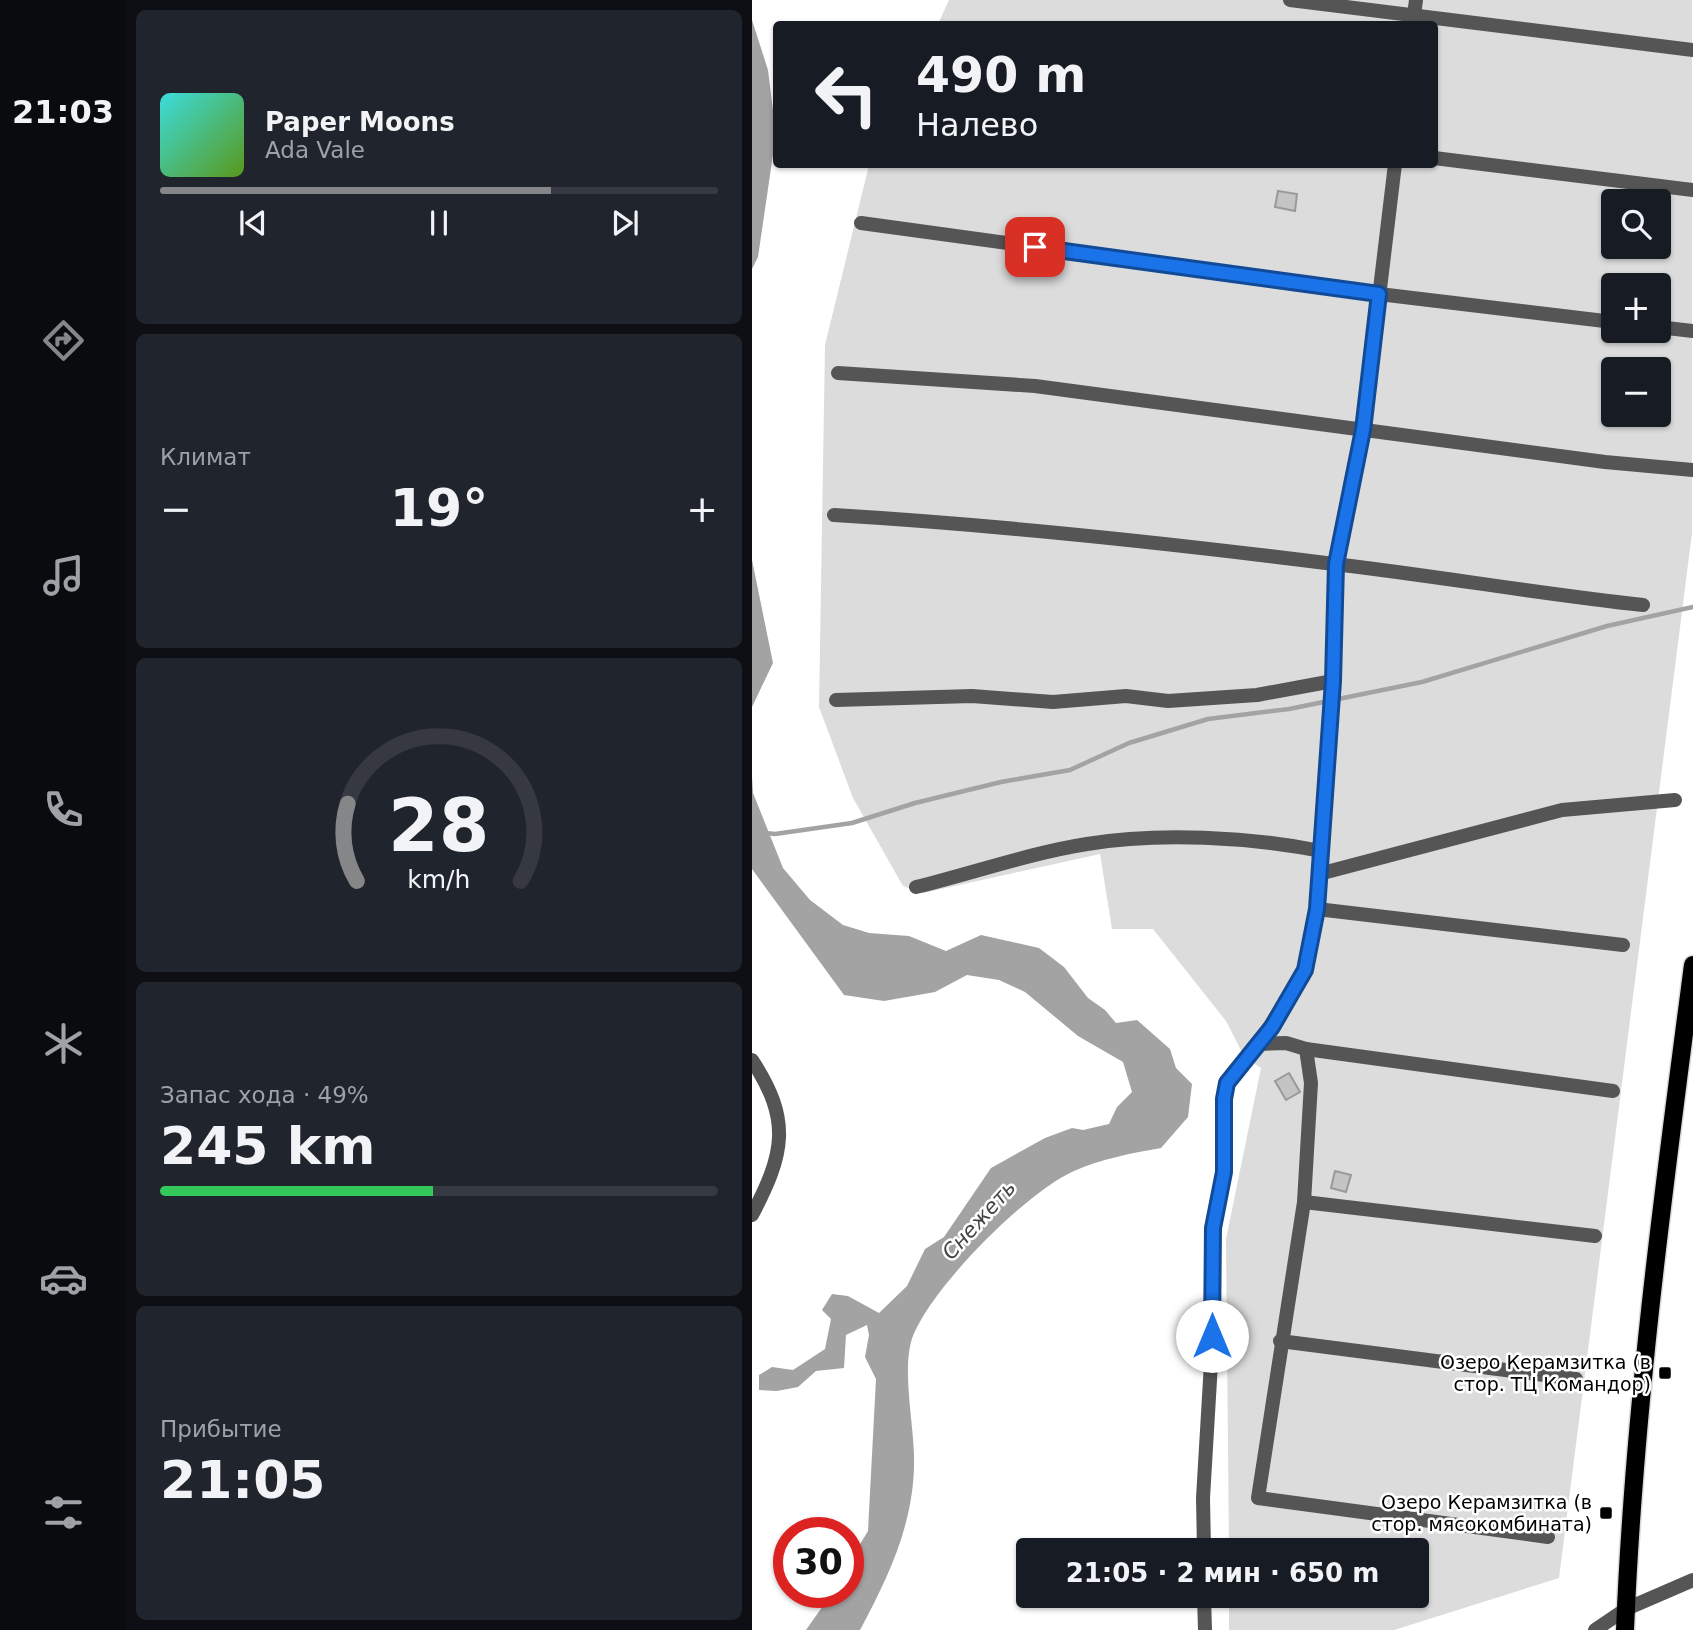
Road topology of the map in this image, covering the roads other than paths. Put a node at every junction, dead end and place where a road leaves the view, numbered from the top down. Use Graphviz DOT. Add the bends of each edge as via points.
graph roads {
  1 [pos="1290,0"];
  2 [pos="1414,13"];
  3 [pos="1692,50"];
  4 [pos="1438,158"];
  5 [pos="1395,168"];
  6 [pos="1692,190"];
  7 [pos="861,223"];
  8 [pos="1379,294"];
  9 [pos="1601,321"];
  10 [pos="1671,329"];
  11 [pos="1692,331"];
  12 [pos="838,373"];
  13 [pos="1363,430"];
  14 [pos="1692,470"];
  15 [pos="834,515"];
  16 [pos="1336,564"];
  17 [pos="1643,605"];
  18 [pos="1333,681"];
  19 [pos="836,700"];
  20 [pos="1675,800"];
  21 [pos="1321,851"];
  22 [pos="1319,874"];
  23 [pos="916,887"];
  24 [pos="1317,909"];
  25 [pos="1623,945"];
  26 [pos="1692,965"];
  27 [pos="1259,1044"];
  28 [pos="1306,1049"];
  29 [pos="752,1060"];
  30 [pos="1613,1091"];
  31 [pos="1304,1202"];
  32 [pos="752,1215"];
  33 [pos="1596,1236"];
  34 [pos="1280,1341"];
  35 [pos="1576,1379"];
  36 [pos="1548,1537"];
  37 [pos="1204,1538"];
  38 [pos="1692,1580"];
  39 [pos="1204,1608"];
  40 [pos="1626,1609"];
  41 [pos="1205,1630"];
  42 [pos="1595,1630"];
  43 [pos="1625,1630"];
  1 -- 2 [label="street"];
  2 -- 3 [label="street"];
  4 -- 6 [label="street"];
  5 -- 8 [label="street"];
  7 -- 8 [label="street"];
  8 -- 9 [label="street"];
  8 -- 13 [label="street"];
  10 -- 11 [label="street"];
  12 -- 13 [label="street" via="1035,386"];
  13 -- 14 [label="street"];
  13 -- 16 [label="street"];
  15 -- 16 [label="street" via="961,523"];
  16 -- 17 [label="street"];
  16 -- 18 [label="street"];
  18 -- 19 [label="street" via="1257,695 1168,701 1126,696 1053,702 972,696"];
  18 -- 21 [label="street"];
  20 -- 22 [label="street" via="1562,810"];
  21 -- 22 [label="street"];
  21 -- 23 [label="street" via="1268,841 1126,839 1085,844"];
  22 -- 24 [label="street"];
  24 -- 25 [label="street"];
  24 -- 27 [label="street" via="1305,970"];
  26 -- 40 [label="main road" via="1640,1423"];
  27 -- 28 [label="street" via="1286,1043"];
  27 -- 37 [label="street" via="1227,1083 1224,1099 1224,1172 1213,1228"];
  28 -- 30 [label="street"];
  28 -- 31 [label="street" via="1311,1083"];
  29 -- 32 [label="street" via="772,1095 779,1157"];
  31 -- 33 [label="street"];
  31 -- 34 [label="street"];
  34 -- 35 [label="street"];
  34 -- 36 [label="street" via="1258,1498"];
  38 -- 40 [label="street"];
  39 -- 41 [label="street"];
  40 -- 42 [label="street"];
  40 -- 43 [label="main road"];
}
